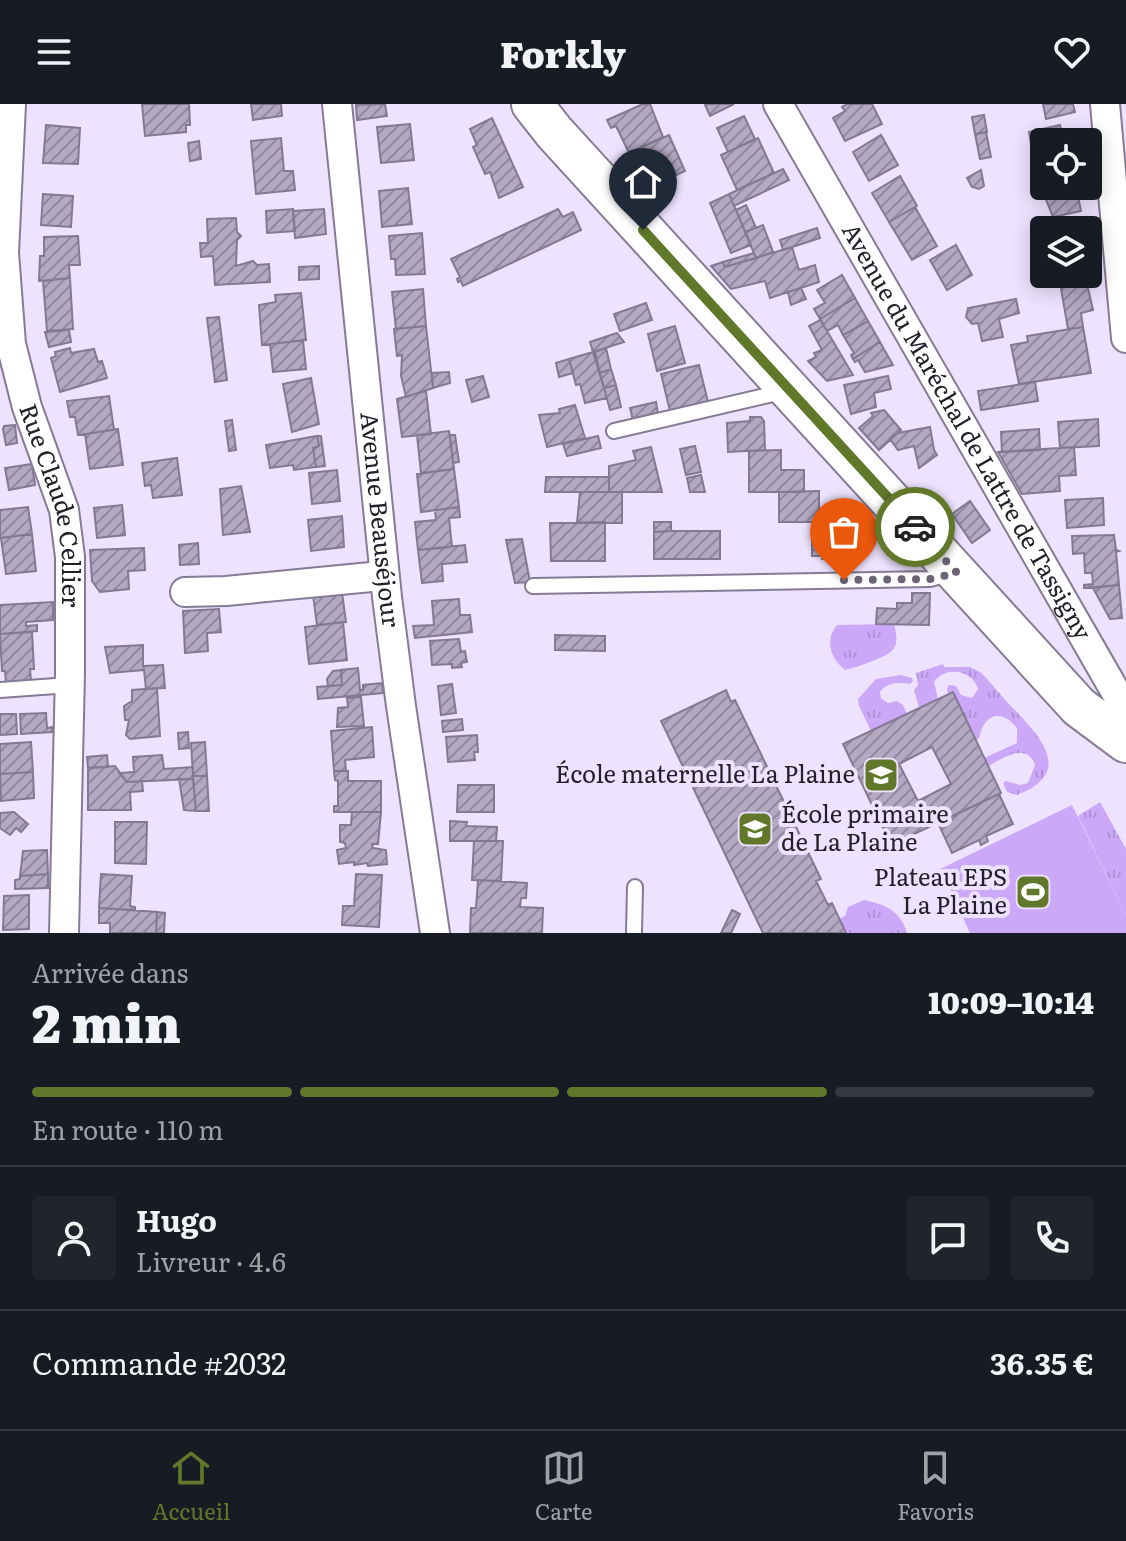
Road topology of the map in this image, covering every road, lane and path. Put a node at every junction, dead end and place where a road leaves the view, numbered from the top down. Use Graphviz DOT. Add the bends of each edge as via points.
graph roads {
  1 [pos="11,104"];
  2 [pos="337,104"];
  3 [pos="532,104"];
  4 [pos="778,104"];
  5 [pos="1105,104"];
  6 [pos="1125,326"];
  7 [pos="789,391"];
  8 [pos="614,431"];
  9 [pos="957,573"];
  10 [pos="371,577"];
  11 [pos="533,586"];
  12 [pos="185,592"];
  13 [pos="70,685"];
  14 [pos="0,690"];
  15 [pos="1126,710"];
  16 [pos="1126,743"];
  17 [pos="1126,760"];
  18 [pos="635,887"];
  19 [pos="64,933"];
  20 [pos="435,933"];
  21 [pos="634,933"];
  1 -- 13 [label="street, Rue Claude Cellier" via="4,253 13,356 64,510 70,557"];
  2 -- 20 [label="street, Avenue Beauséjour" via="387,597"];
  3 -- 7 [label="street"];
  4 -- 15 [label="street, Avenue du Maréchal de Lattre de Tassigny"];
  5 -- 6 [label="street"];
  7 -- 8 [label="lane"];
  7 -- 9 [label="street"];
  9 -- 11 [label="lane" via="930,579"];
  9 -- 16 [label="street" via="1079,707"];
  10 -- 12 [label="street"];
  13 -- 14 [label="lane"];
  13 -- 19 [label="street, Rue Claude Cellier"];
  16 -- 17 [label="street"];
  18 -- 21 [label="lane"];
}
